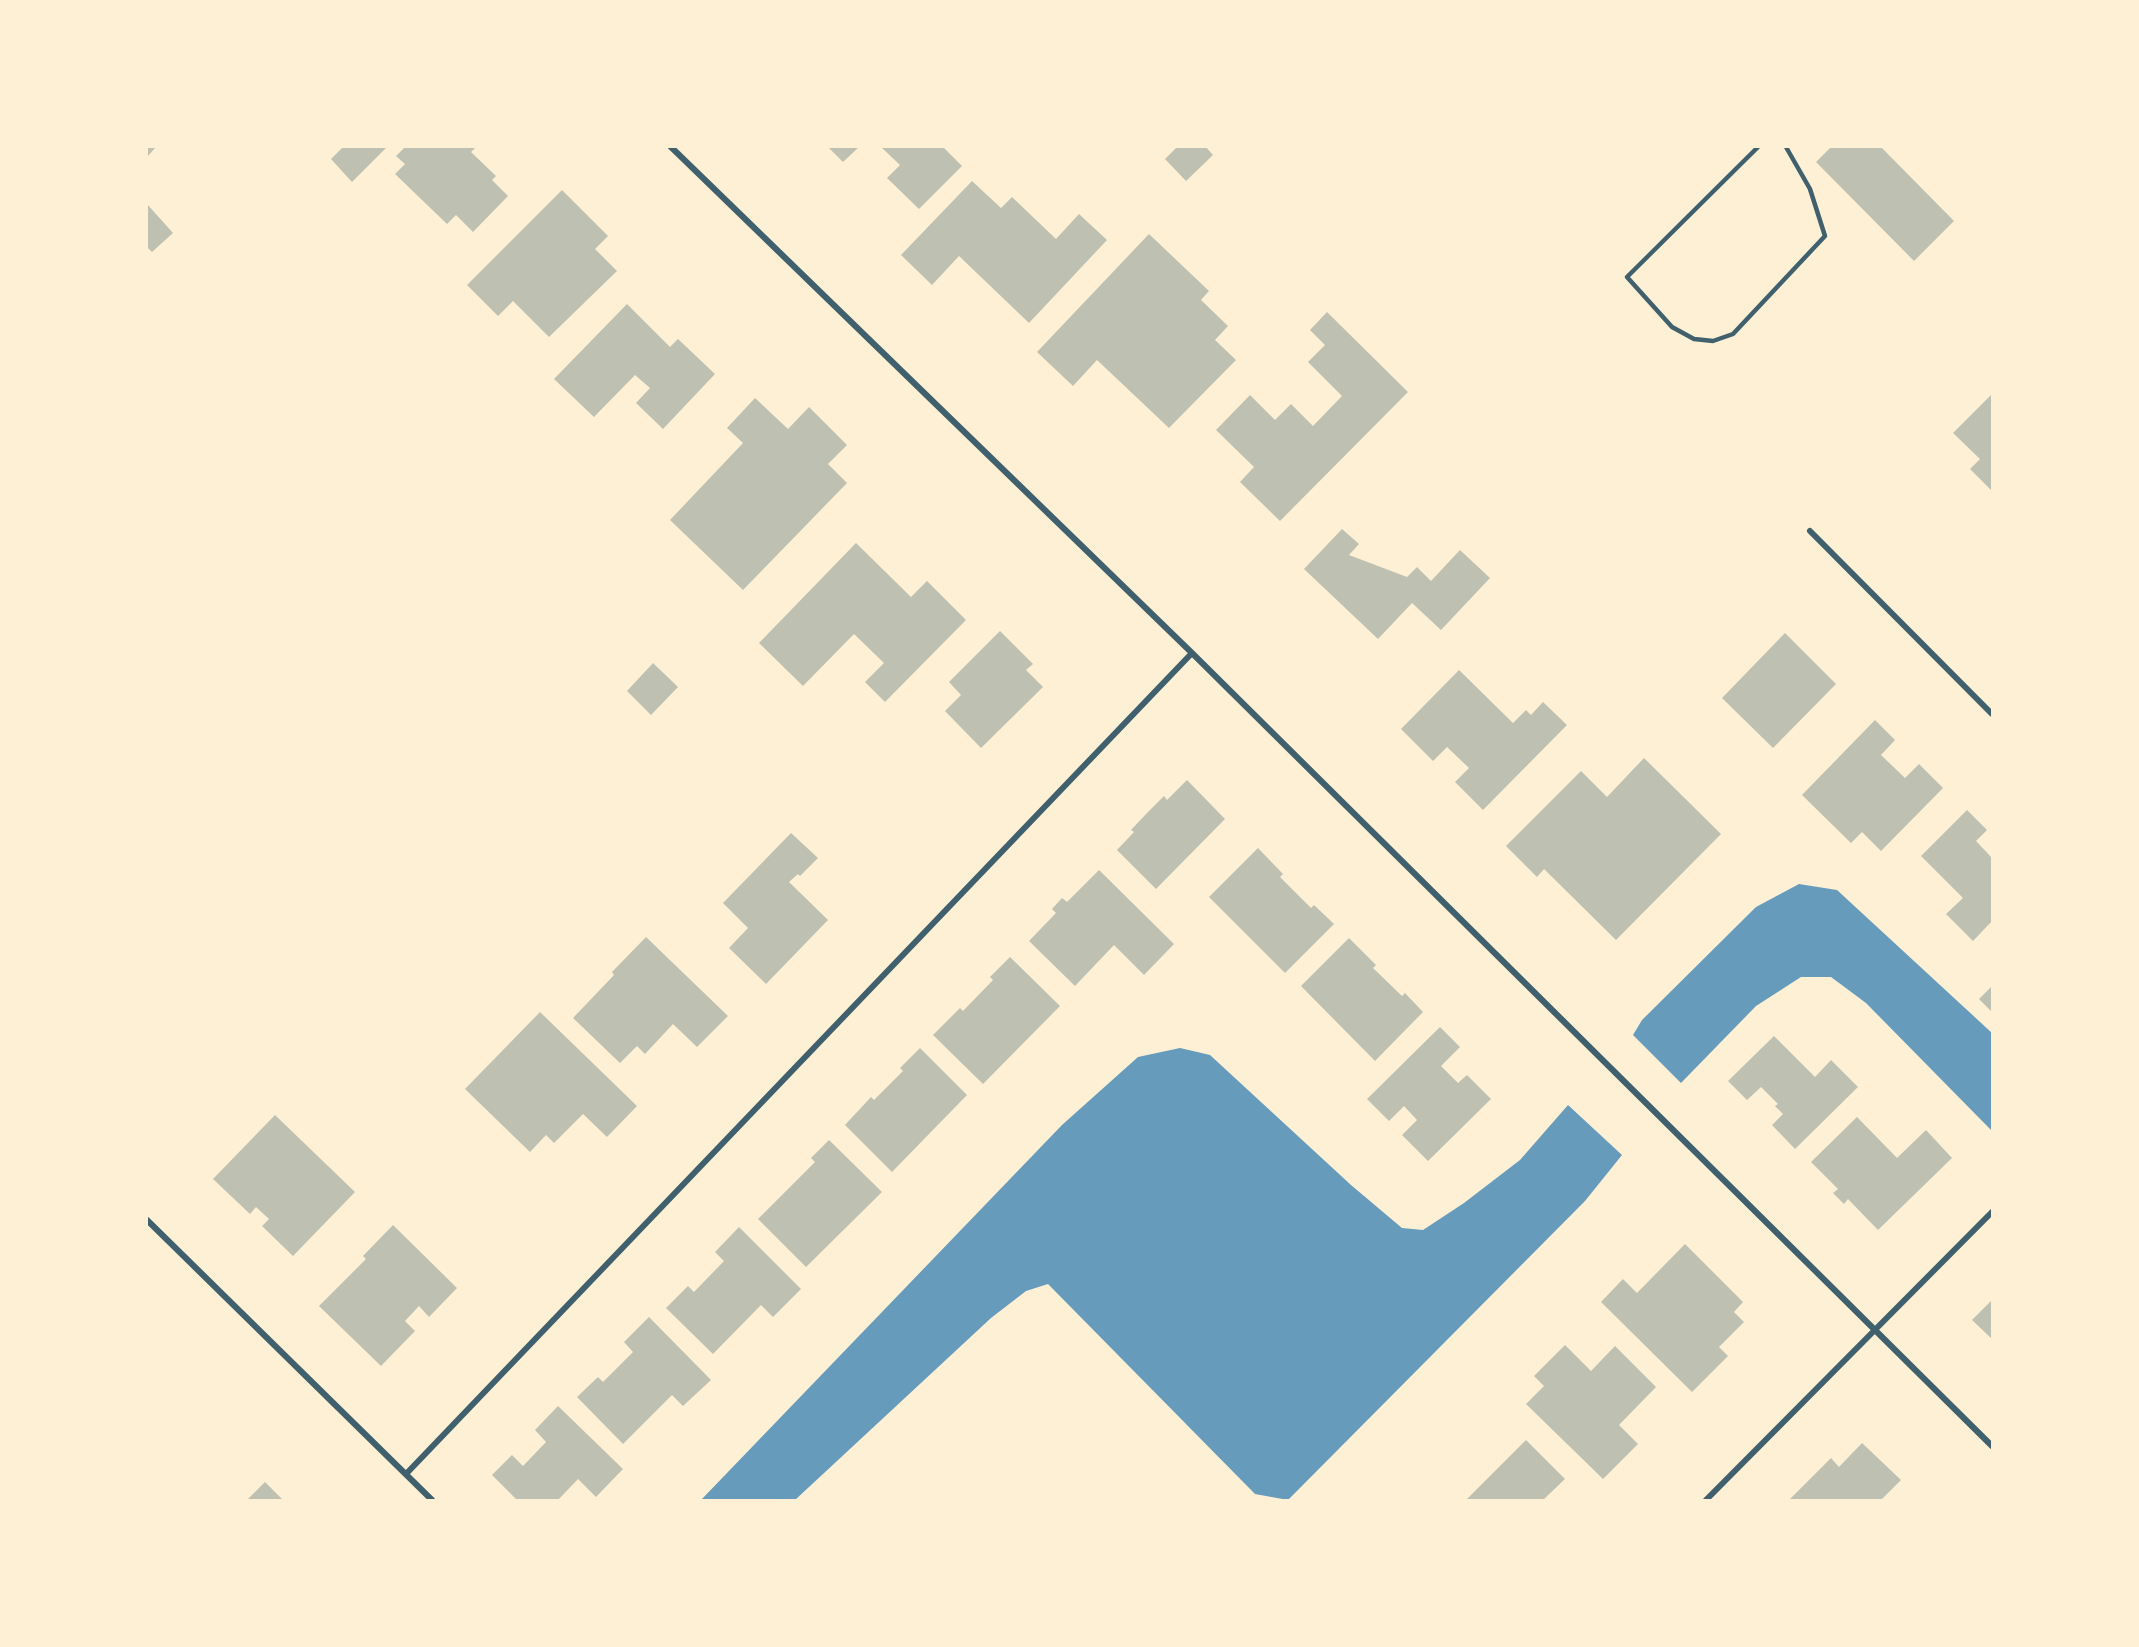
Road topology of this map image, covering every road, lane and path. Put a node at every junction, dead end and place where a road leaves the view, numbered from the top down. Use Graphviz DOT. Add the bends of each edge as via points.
graph roads {
  1 [pos="671,147"];
  2 [pos="1758,147"];
  3 [pos="1786,147"];
  4 [pos="1810,531"];
  5 [pos="1192,652"];
  6 [pos="1992,714"];
  7 [pos="1992,1212"];
  8 [pos="147,1220"];
  9 [pos="1874,1329"];
  10 [pos="1992,1446"];
  11 [pos="406,1474"];
  12 [pos="432,1500"];
  13 [pos="1706,1500"];
  1 -- 5 [label="street"];
  2 -- 3 [label="lane" via="1628,277 1672,327 1694,339 1713,341 1733,334 1825,236 1810,189"];
  4 -- 6 [label="street"];
  5 -- 9 [label="street"];
  5 -- 11 [label="street"];
  7 -- 9 [label="street"];
  8 -- 11 [label="street"];
  9 -- 10 [label="street"];
  9 -- 13 [label="street"];
  11 -- 12 [label="street"];
}
